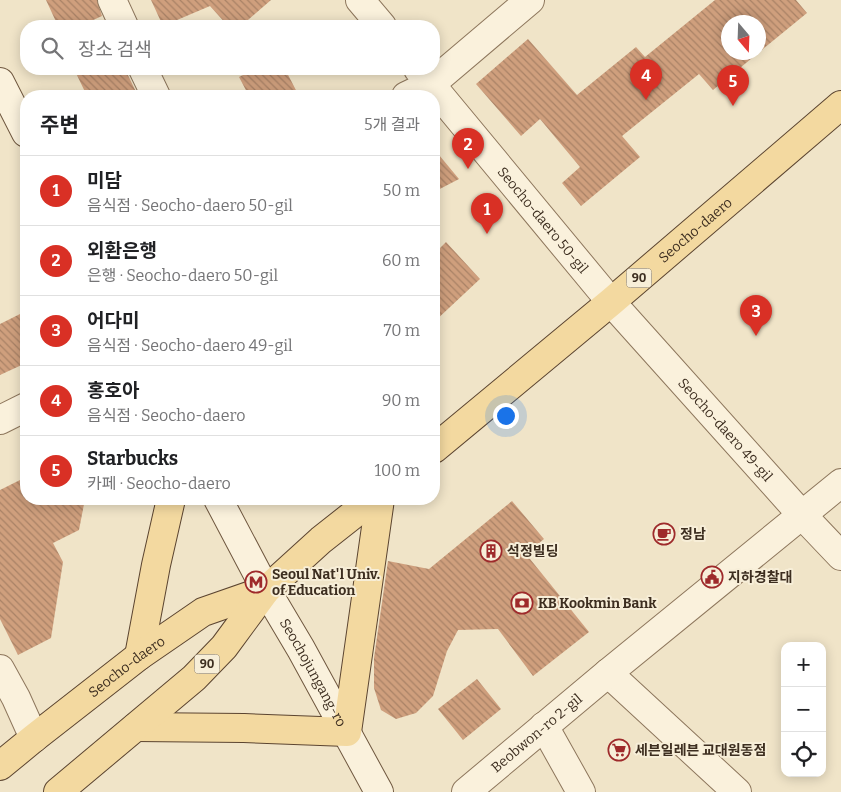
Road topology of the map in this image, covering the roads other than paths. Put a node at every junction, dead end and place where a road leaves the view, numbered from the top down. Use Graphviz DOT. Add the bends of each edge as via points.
graph roads {
  1 [pos="112,0"];
  2 [pos="360,0"];
  3 [pos="530,0"];
  4 [pos="121,20"];
  5 [pos="377,20"];
  6 [pos="440,65"];
  7 [pos="146,75"];
  8 [pos="424,76"];
  9 [pos="0,82"];
  10 [pos="153,90"];
  11 [pos="411,90"];
  12 [pos="436,90"];
  13 [pos="440,95"];
  14 [pos="841,105"];
  15 [pos="20,121"];
  16 [pos="611,302"];
  17 [pos="20,411"];
  18 [pos="0,420"];
  19 [pos="440,443"];
  20 [pos="841,483"];
  21 [pos="170,505"];
  22 [pos="221,505"];
  23 [pos="365,505"];
  24 [pos="379,505"];
  25 [pos="802,515"];
  26 [pos="841,556"];
  27 [pos="266,590"];
  28 [pos="139,656"];
  29 [pos="0,669"];
  30 [pos="608,673"];
  31 [pos="544,726"];
  32 [pos="136,727"];
  33 [pos="347,732"];
  34 [pos="34,738"];
  35 [pos="0,766"];
  36 [pos="68,788"];
  37 [pos="379,792"];
  38 [pos="466,792"];
  39 [pos="580,792"];
  40 [pos="738,792"];
  1 -- 4 [label="street"];
  2 -- 5 [label="street"];
  3 -- 6 [label="street"];
  7 -- 10 [label="street"];
  8 -- 11 [label="street"];
  8 -- 12 [label="street, Seocho-daero 50-gil"];
  9 -- 15 [label="street"];
  13 -- 16 [label="street, Seocho-daero 50-gil"];
  14 -- 16 [label="main road, Seocho-daero / 90"];
  16 -- 19 [label="main road, Seocho-daero / 90"];
  16 -- 25 [label="street, Seocho-daero 49-gil"];
  17 -- 18 [label="street"];
  20 -- 25 [label="street, Beobwon-ro 2-gil"];
  21 -- 28 [label="main road"];
  22 -- 27 [label="street, Seochojungang-ro"];
  23 -- 27 [label="main road, Seocho-daero / 90"];
  24 -- 33 [label="main road"];
  25 -- 26 [label="street, Seocho-daero 49-gil"];
  25 -- 30 [label="street, Beobwon-ro 2-gil"];
  27 -- 28 [label="main road, Seocho-daero / 90" via="203,612"];
  27 -- 32 [label="main road, Seocho-daero / 90" via="224,647 194,678"];
  27 -- 33 [label="street, Seochojungang-ro"];
  28 -- 34 [label="main road, Seocho-daero / 90"];
  29 -- 34 [label="street"];
  30 -- 31 [label="street, Beobwon-ro 2-gil"];
  30 -- 40 [label="street"];
  31 -- 38 [label="street, Beobwon-ro 2-gil"];
  31 -- 39 [label="street"];
  32 -- 33 [label="main road"];
  32 -- 36 [label="main road, Seocho-daero / 90"];
  33 -- 37 [label="street, Seochojungang-ro"];
  34 -- 35 [label="main road, Seocho-daero / 90"];
}
